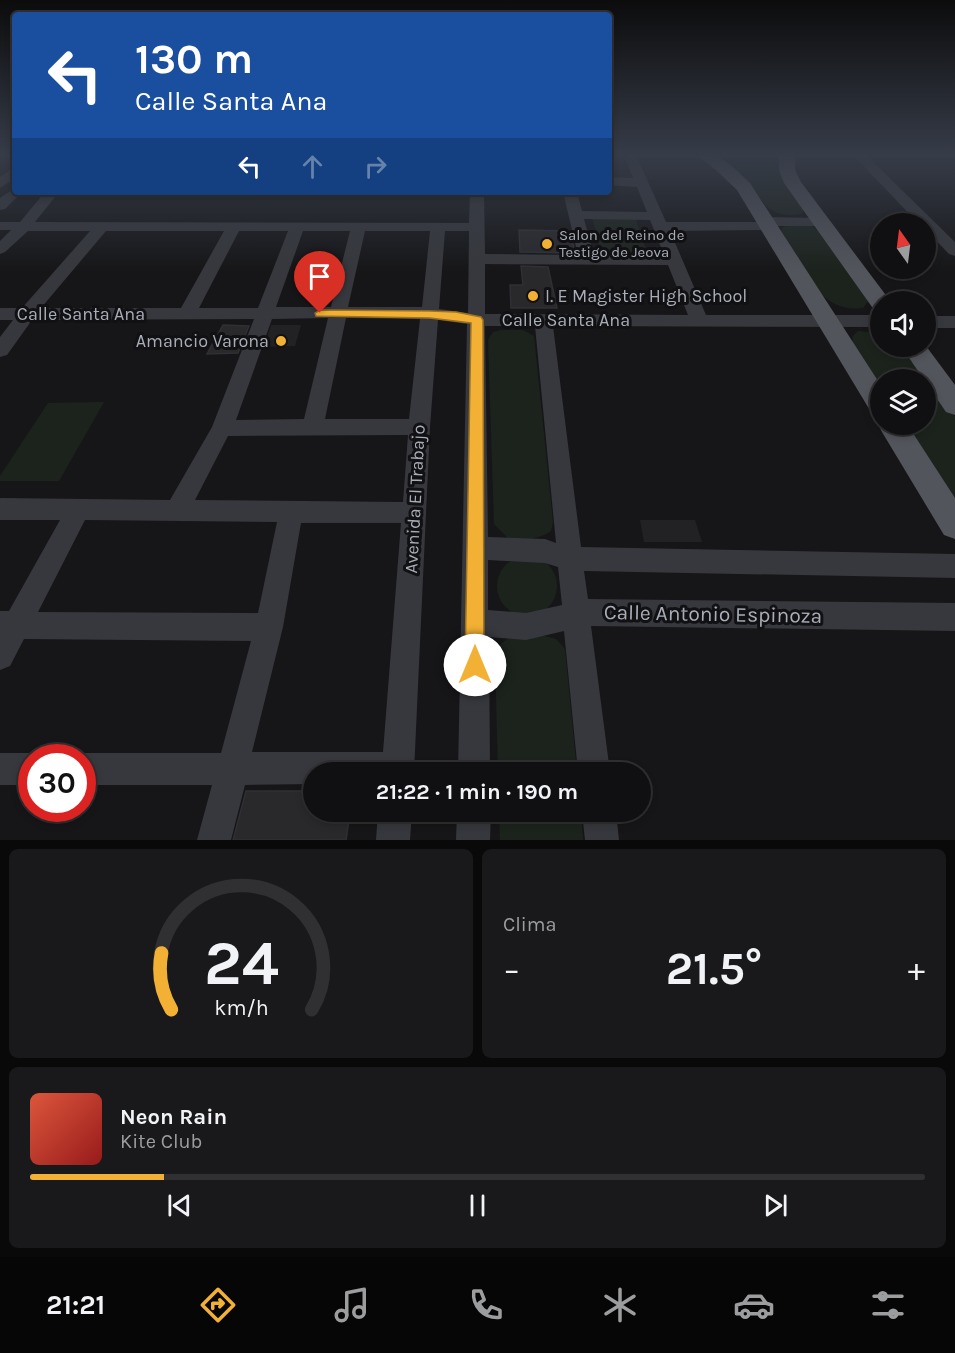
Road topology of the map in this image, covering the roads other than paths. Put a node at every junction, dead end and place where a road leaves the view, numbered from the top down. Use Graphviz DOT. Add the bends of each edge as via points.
graph roads {
  1 [pos="646,194"];
  2 [pos="747,194"];
  3 [pos="801,194"];
  4 [pos="899,194"];
  5 [pos="12,195"];
  6 [pos="50,195"];
  7 [pos="477,195"];
  8 [pos="571,195"];
  9 [pos="0,206"];
  10 [pos="918,213"];
  11 [pos="576,214"];
  12 [pos="657,221"];
  13 [pos="822,222"];
  14 [pos="767,224"];
  15 [pos="0,226"];
  16 [pos="24,226"];
  17 [pos="102,226"];
  18 [pos="234,226"];
  19 [pos="297,226"];
  20 [pos="358,227"];
  21 [pos="438,227"];
  22 [pos="477,227"];
  23 [pos="936,229"];
  24 [pos="955,229"];
  25 [pos="936,231"];
  26 [pos="0,249"];
  27 [pos="955,251"];
  28 [pos="477,259"];
  29 [pos="587,260"];
  30 [pos="673,260"];
  31 [pos="872,291"];
  32 [pos="339,313"];
  33 [pos="0,314"];
  34 [pos="27,314"];
  35 [pos="187,314"];
  36 [pos="264,314"];
  37 [pos="430,314"];
  38 [pos="477,320"];
  39 [pos="543,320"];
  40 [pos="828,320"];
  41 [pos="700,321"];
  42 [pos="870,321"];
  43 [pos="936,321"];
  44 [pos="955,322"];
  45 [pos="0,350"];
  46 [pos="921,357"];
  47 [pos="870,389"];
  48 [pos="955,405"];
  49 [pos="419,426"];
  50 [pos="222,428"];
  51 [pos="312,428"];
  52 [pos="899,435"];
  53 [pos="0,509"];
  54 [pos="78,510"];
  55 [pos="177,511"];
  56 [pos="291,513"];
  57 [pos="415,513"];
  58 [pos="955,525"];
  59 [pos="476,548"];
  60 [pos="570,559"];
  61 [pos="955,566"];
  62 [pos="576,612"];
  63 [pos="955,617"];
  64 [pos="475,622"];
  65 [pos="8,626"];
  66 [pos="269,627"];
  67 [pos="0,656"];
  68 [pos="399,762"];
  69 [pos="474,762"];
  70 [pos="593,762"];
  71 [pos="0,769"];
  72 [pos="18,769"];
  73 [pos="96,769"];
  74 [pos="232,770"];
  75 [pos="303,770"];
  76 [pos="394,822"];
  77 [pos="474,822"];
  78 [pos="600,822"];
  79 [pos="214,840"];
  80 [pos="393,840"];
  81 [pos="473,840"];
  82 [pos="602,840"];
  1 -- 12 [label="street"];
  2 -- 14 [label="main road"];
  3 -- 13 [label="main road"];
  4 -- 10 [label="street"];
  5 -- 9 [label="street"];
  6 -- 16 [label="street"];
  7 -- 22 [label="street"];
  8 -- 11 [label="street"];
  11 -- 12 [label="street"];
  11 -- 29 [label="street"];
  12 -- 14 [label="street"];
  12 -- 30 [label="street"];
  13 -- 14 [label="street"];
  13 -- 31 [label="main road"];
  14 -- 40 [label="main road"];
  15 -- 16 [label="street"];
  16 -- 17 [label="street"];
  16 -- 26 [label="street"];
  17 -- 18 [label="street"];
  17 -- 34 [label="street"];
  18 -- 19 [label="street"];
  18 -- 35 [label="street"];
  19 -- 20 [label="street"];
  19 -- 36 [label="street"];
  20 -- 21 [label="street"];
  20 -- 32 [label="street"];
  21 -- 22 [label="street"];
  21 -- 37 [label="street, Avenida El Trabajo"];
  22 -- 28 [label="street"];
  23 -- 24 [label="street"];
  25 -- 27 [label="street"];
  28 -- 29 [label="street"];
  28 -- 38 [label="street"];
  29 -- 30 [label="street"];
  30 -- 41 [label="street"];
  32 -- 36 [label="street, Calle Santa Ana"];
  32 -- 37 [label="street, Calle Santa Ana"];
  32 -- 51 [label="street"];
  33 -- 34 [label="street, Calle Santa Ana"];
  34 -- 35 [label="street, Calle Santa Ana"];
  34 -- 45 [label="street"];
  35 -- 36 [label="street, Calle Santa Ana"];
  36 -- 50 [label="street"];
  37 -- 38 [label="street, Calle Santa Ana"];
  37 -- 49 [label="street, Avenida El Trabajo"];
  38 -- 39 [label="street, Calle Santa Ana"];
  38 -- 59 [label="street"];
  39 -- 41 [label="street, Calle Santa Ana"];
  39 -- 60 [label="street"];
  40 -- 41 [label="street, Calle Santa Ana"];
  40 -- 42 [label="street, Calle Santa Ana"];
  40 -- 47 [label="main road"];
  43 -- 44 [label="street"];
  46 -- 48 [label="main road"];
  49 -- 51 [label="street"];
  49 -- 57 [label="street, Avenida El Trabajo"];
  50 -- 51 [label="street"];
  50 -- 55 [label="street"];
  52 -- 58 [label="main road"];
  53 -- 54 [label="street"];
  54 -- 55 [label="street"];
  54 -- 65 [label="street"];
  55 -- 56 [label="street"];
  56 -- 57 [label="street"];
  56 -- 66 [label="street"];
  57 -- 68 [label="street, Avenida El Trabajo"];
  59 -- 60 [label="street" via="545,551"];
  59 -- 64 [label="street"];
  60 -- 61 [label="street"];
  60 -- 62 [label="street"];
  62 -- 63 [label="street, Calle Antonio Espinoza"];
  62 -- 64 [label="street, Calle Antonio Espinoza" via="553,623 525,628"];
  62 -- 70 [label="street"];
  64 -- 69 [label="street"];
  65 -- 66 [label="street"];
  65 -- 67 [label="street"];
  66 -- 74 [label="street"];
  71 -- 72 [label="street"];
  73 -- 74 [label="street"];
  74 -- 75 [label="street"];
  74 -- 79 [label="street"];
  76 -- 80 [label="street"];
  77 -- 81 [label="street"];
  78 -- 82 [label="street"];
}
